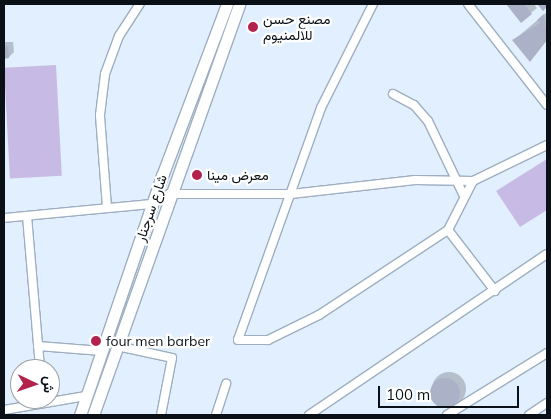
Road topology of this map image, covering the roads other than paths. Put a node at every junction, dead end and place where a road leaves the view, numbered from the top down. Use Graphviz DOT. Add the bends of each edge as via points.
graph roads {
  1 [pos="140,4"];
  2 [pos="373,4"];
  3 [pos="468,4"];
  4 [pos="233,5"];
  5 [pos="393,94"];
  6 [pos="547,105"];
  7 [pos="547,145"];
  8 [pos="456,180"];
  9 [pos="473,181"];
  10 [pos="169,194"];
  11 [pos="291,194"];
  12 [pos="463,194"];
  13 [pos="152,204"];
  14 [pos="106,207"];
  15 [pos="27,216"];
  16 [pos="4,218"];
  17 [pos="448,230"];
  18 [pos="547,254"];
  19 [pos="494,291"];
  20 [pos="38,346"];
  21 [pos="117,346"];
  22 [pos="102,351"];
  23 [pos="547,353"];
  24 [pos="39,359"];
  25 [pos="226,384"];
  26 [pos="86,396"];
  27 [pos="60,398"];
  28 [pos="547,403"];
  29 [pos="80,415"];
  30 [pos="93,415"];
  31 [pos="161,415"];
  32 [pos="216,415"];
  33 [pos="309,415"];
  34 [pos="447,415"];
  35 [pos="529,415"];
  1 -- 14 [label="street" via="119,36 104,74 100,115"];
  2 -- 11 [label="street" via="321,108"];
  3 -- 6 [label="street"];
  4 -- 10 [label="street, شارع سرجنار"];
  4 -- 13 [label="street, شارع سرجنار"];
  5 -- 8 [label="street" via="420,111"];
  7 -- 9 [label="street"];
  8 -- 9 [label="street"];
  8 -- 11 [label="street" via="366,184"];
  8 -- 12 [label="street"];
  9 -- 12 [label="street"];
  10 -- 11 [label="street"];
  10 -- 21 [label="street, شارع سرجنار"];
  11 -- 17 [label="street" via="238,340 268,340 320,315"];
  12 -- 17 [label="street"];
  13 -- 14 [label="street"];
  13 -- 22 [label="street, شارع سرجنار"];
  14 -- 15 [label="street"];
  15 -- 16 [label="street"];
  15 -- 20 [label="street"];
  17 -- 19 [label="street"];
  18 -- 19 [label="street"];
  19 -- 33 [label="street"];
  20 -- 22 [label="street"];
  20 -- 24 [label="street"];
  21 -- 30 [label="street, شارع سرجنار"];
  21 -- 31 [label="street" via="172,358"];
  22 -- 26 [label="street, شارع سرجنار"];
  23 -- 34 [label="street"];
  25 -- 32 [label="street"];
  26 -- 27 [label="street"];
  26 -- 29 [label="street, شارع سرجنار"];
  28 -- 35 [label="street"];
}
